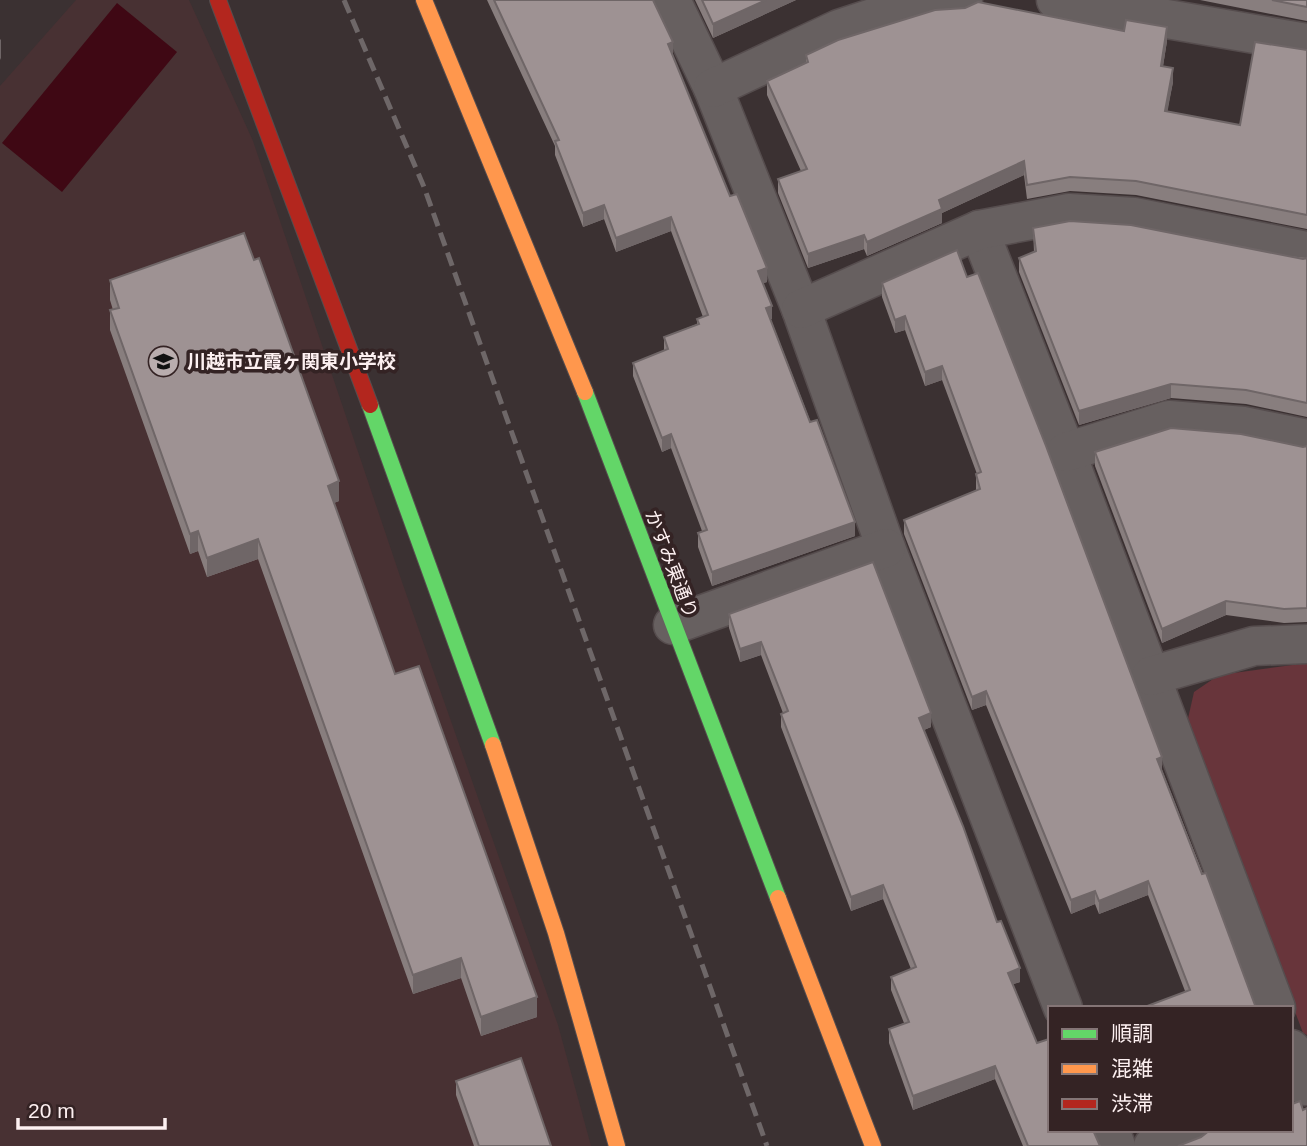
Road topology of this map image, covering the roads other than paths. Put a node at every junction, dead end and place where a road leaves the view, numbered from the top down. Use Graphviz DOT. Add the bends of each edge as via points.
graph roads {
  1 [pos="218,0"];
  2 [pos="424,0"];
  3 [pos="671,0"];
  4 [pos="963,0"];
  5 [pos="1056,0"];
  6 [pos="1307,43"];
  7 [pos="713,89"];
  8 [pos="979,230"];
  9 [pos="1307,251"];
  10 [pos="801,309"];
  11 [pos="1307,439"];
  12 [pos="1066,452"];
  13 [pos="886,548"];
  14 [pos="673,625"];
  15 [pos="1307,644"];
  16 [pos="1151,676"];
  17 [pos="1062,1006"];
  18 [pos="1275,1006"];
  19 [pos="1293,1057"];
  20 [pos="1301,1087"];
  21 [pos="1188,1132"];
  22 [pos="617,1146"];
  23 [pos="873,1146"];
  24 [pos="1153,1146"];
  1 -- 22 [label="street" via="287,177 506,782 597,1068"];
  2 -- 14 [label="street, かすみ東通り" via="585,393"];
  3 -- 7 [label="street"];
  4 -- 7 [label="street" via="918,3 839,29"];
  5 -- 6 [label="street"];
  7 -- 10 [label="street"];
  8 -- 9 [label="street" via="1069,213 1134,216"];
  8 -- 10 [label="street"];
  8 -- 12 [label="street"];
  10 -- 13 [label="street"];
  11 -- 12 [label="street" via="1244,426 1169,420"];
  12 -- 16 [label="street"];
  13 -- 14 [label="street"];
  13 -- 17 [label="street"];
  14 -- 23 [label="street, かすみ東通り"];
  15 -- 16 [label="street" via="1254,646"];
  16 -- 18 [label="street"];
  19 -- 20 [label="street"];
  21 -- 24 [label="street"];
}
